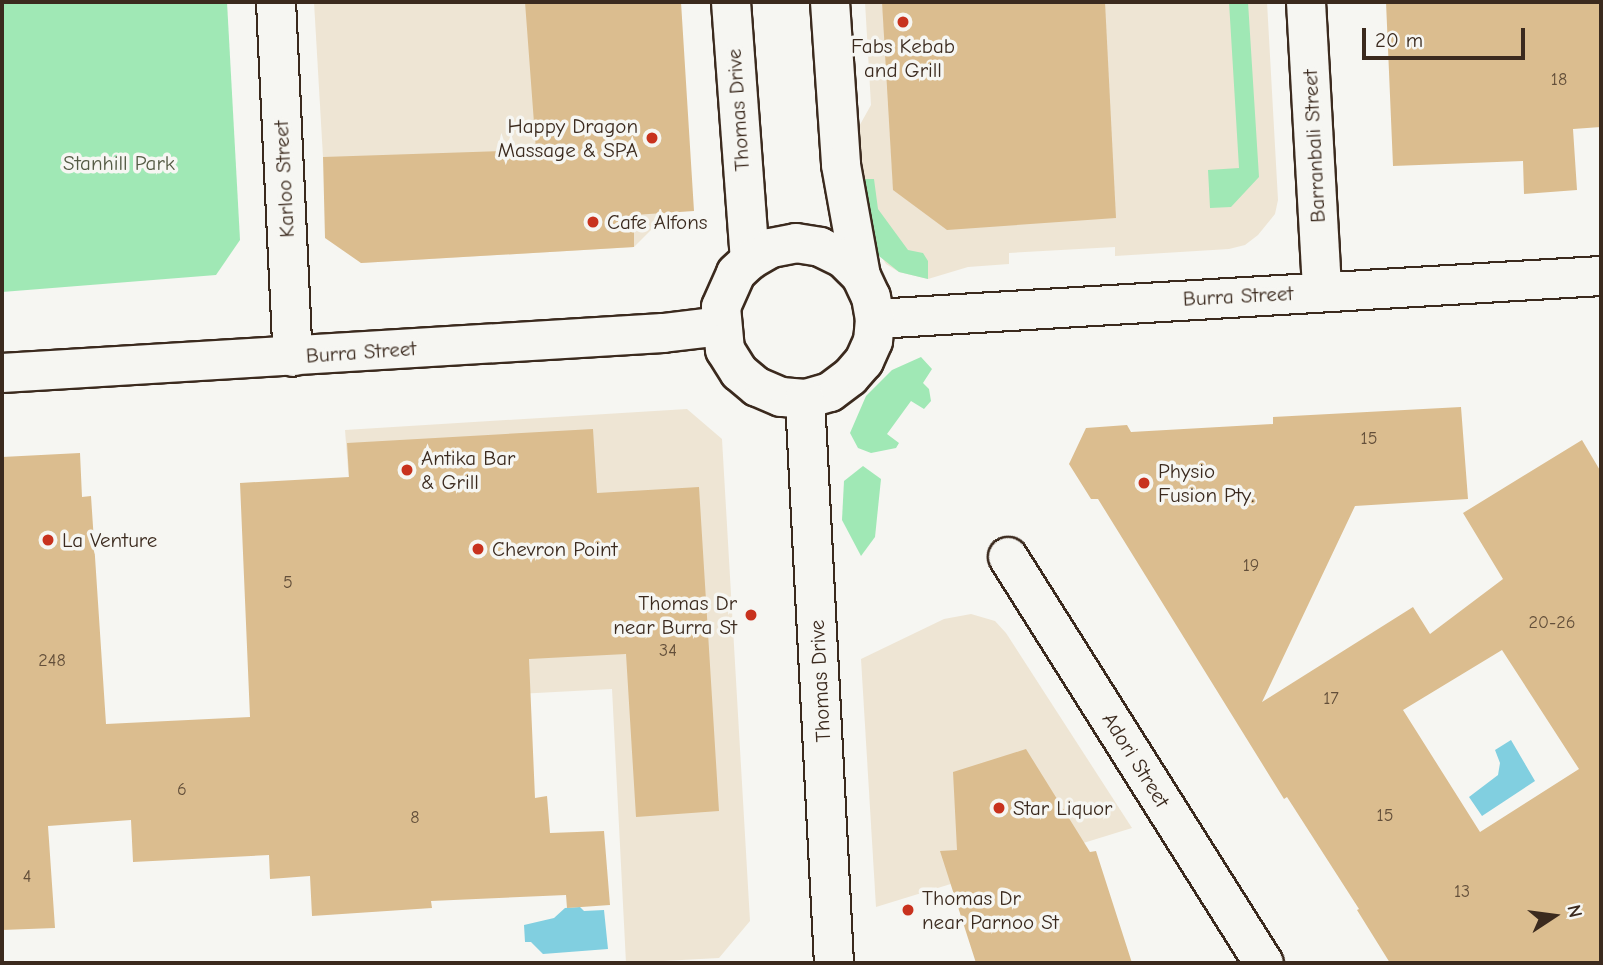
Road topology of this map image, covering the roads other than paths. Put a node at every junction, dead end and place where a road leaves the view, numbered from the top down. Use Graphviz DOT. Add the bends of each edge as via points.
graph roads {
  1 [pos="275,2"];
  2 [pos="731,2"];
  3 [pos="830,2"];
  4 [pos="1306,2"];
  5 [pos="750,260"];
  6 [pos="860,276"];
  7 [pos="1601,276"];
  8 [pos="1322,291"];
  9 [pos="875,319"];
  10 [pos="721,326"];
  11 [pos="293,356"];
  12 [pos="2,373"];
  13 [pos="805,398"];
  14 [pos="1008,557"];
  15 [pos="834,963"];
  16 [pos="1264,963"];
  1 -- 11 [label="street, Karloo Street"];
  2 -- 5 [label="street, Thomas Drive"];
  3 -- 6 [label="street" via="841,165"];
  4 -- 8 [label="street, Barranbali Street"];
  5 -- 6 [label="street" via="771,248 796,243 844,258"];
  5 -- 10 [label="street" via="727,289"];
  6 -- 9 [label="street"];
  7 -- 8 [label="street, Burra Street"];
  8 -- 9 [label="street, Burra Street"];
  9 -- 13 [label="street" via="869,351 850,377 830,392"];
  10 -- 11 [label="street, Burra Street"];
  10 -- 13 [label="street" via="725,350 738,372 780,397"];
  11 -- 12 [label="street, Burra Street"];
  13 -- 15 [label="street, Thomas Drive"];
  14 -- 16 [label="street, Adori Street"];
}
